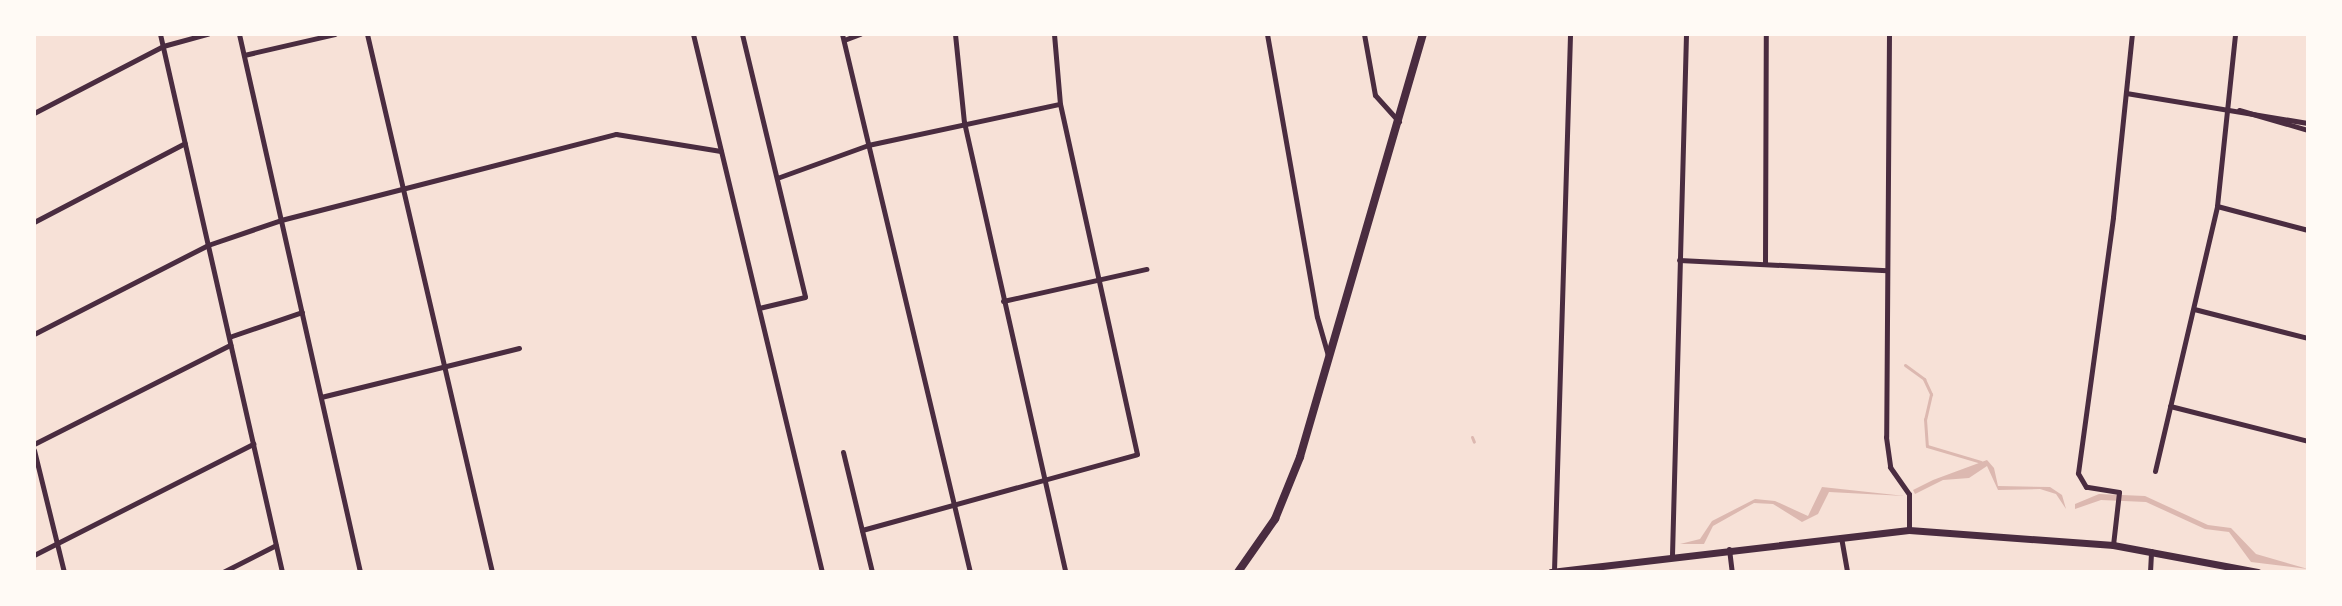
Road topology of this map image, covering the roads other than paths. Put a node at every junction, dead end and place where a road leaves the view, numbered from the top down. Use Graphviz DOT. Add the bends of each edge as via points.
graph roads {
  1 [pos="160,34"];
  2 [pos="207,34"];
  3 [pos="239,34"];
  4 [pos="335,34"];
  5 [pos="367,34"];
  6 [pos="693,34"];
  7 [pos="742,34"];
  8 [pos="860,34"];
  9 [pos="955,34"];
  10 [pos="1054,34"];
  11 [pos="1267,34"];
  12 [pos="1364,34"];
  13 [pos="1423,34"];
  14 [pos="1570,34"];
  15 [pos="1686,34"];
  16 [pos="1766,34"];
  17 [pos="1889,34"];
  18 [pos="2132,34"];
  19 [pos="2235,34"];
  20 [pos="843,37"];
  21 [pos="163,46"];
  22 [pos="244,55"];
  23 [pos="2126,93"];
  24 [pos="1060,104"];
  25 [pos="2227,107"];
  26 [pos="2238,109"];
  27 [pos="34,113"];
  28 [pos="964,122"];
  29 [pos="1400,122"];
  30 [pos="2308,123"];
  31 [pos="2308,130"];
  32 [pos="185,143"];
  33 [pos="868,145"];
  34 [pos="721,151"];
  35 [pos="777,178"];
  36 [pos="403,192"];
  37 [pos="2217,206"];
  38 [pos="281,220"];
  39 [pos="34,222"];
  40 [pos="2308,230"];
  41 [pos="208,245"];
  42 [pos="1679,260"];
  43 [pos="1765,264"];
  44 [pos="1146,269"];
  45 [pos="1887,270"];
  46 [pos="1097,280"];
  47 [pos="1003,301"];
  48 [pos="759,308"];
  49 [pos="2194,309"];
  50 [pos="302,312"];
  51 [pos="34,334"];
  52 [pos="229,337"];
  53 [pos="2308,338"];
  54 [pos="230,345"];
  55 [pos="519,348"];
  56 [pos="1330,357"];
  57 [pos="444,367"];
  58 [pos="321,397"];
  59 [pos="2170,406"];
  60 [pos="2308,441"];
  61 [pos="253,444"];
  62 [pos="34,447"];
  63 [pos="843,452"];
  64 [pos="2155,471"];
  65 [pos="1044,478"];
  66 [pos="953,504"];
  67 [pos="862,530"];
  68 [pos="1909,530"];
  69 [pos="1841,536"];
  70 [pos="57,544"];
  71 [pos="276,545"];
  72 [pos="2113,545"];
  73 [pos="1728,548"];
  74 [pos="2151,551"];
  75 [pos="34,555"];
  76 [pos="1672,555"];
  77 [pos="64,572"];
  78 [pos="223,572"];
  79 [pos="282,572"];
  80 [pos="360,572"];
  81 [pos="492,572"];
  82 [pos="822,572"];
  83 [pos="872,572"];
  84 [pos="970,572"];
  85 [pos="1065,572"];
  86 [pos="1238,572"];
  87 [pos="1553,572"];
  88 [pos="1732,572"];
  89 [pos="1847,572"];
  90 [pos="2150,572"];
  91 [pos="2257,572"];
  1 -- 21 [label="street"];
  2 -- 21 [label="street"];
  3 -- 22 [label="street"];
  4 -- 22 [label="street"];
  5 -- 36 [label="street"];
  6 -- 34 [label="street"];
  7 -- 35 [label="street"];
  8 -- 20 [label="street"];
  9 -- 28 [label="street"];
  10 -- 24 [label="street"];
  11 -- 56 [label="street" via="1317,317"];
  12 -- 29 [label="street" via="1375,95"];
  13 -- 29 [label="main road"];
  14 -- 87 [label="street"];
  15 -- 42 [label="street"];
  16 -- 43 [label="street"];
  17 -- 45 [label="street"];
  18 -- 23 [label="street"];
  19 -- 25 [label="street"];
  20 -- 33 [label="street"];
  21 -- 27 [label="street"];
  21 -- 32 [label="street"];
  22 -- 38 [label="street"];
  23 -- 25 [label="street"];
  23 -- 72 [label="street" via="2078,473 2086,487 2119,492"];
  24 -- 28 [label="street"];
  24 -- 46 [label="street"];
  25 -- 26 [label="street"];
  25 -- 37 [label="street"];
  26 -- 30 [label="street"];
  26 -- 31 [label="street"];
  28 -- 33 [label="street"];
  28 -- 47 [label="street"];
  29 -- 56 [label="main road"];
  32 -- 39 [label="street"];
  32 -- 41 [label="street"];
  33 -- 35 [label="street"];
  33 -- 66 [label="street"];
  34 -- 36 [label="street" via="616,134"];
  34 -- 48 [label="street"];
  35 -- 48 [label="street" via="805,297"];
  36 -- 38 [label="street"];
  36 -- 57 [label="street"];
  37 -- 40 [label="street"];
  37 -- 49 [label="street"];
  38 -- 41 [label="street"];
  38 -- 50 [label="street"];
  41 -- 51 [label="street"];
  41 -- 52 [label="street"];
  42 -- 43 [label="street"];
  42 -- 76 [label="street"];
  43 -- 45 [label="street"];
  44 -- 46 [label="street"];
  45 -- 68 [label="street" via="1887,458 1909,494"];
  46 -- 47 [label="street"];
  46 -- 65 [label="street" via="1137,454 1130,460"];
  47 -- 65 [label="street"];
  48 -- 82 [label="street"];
  49 -- 53 [label="street"];
  49 -- 59 [label="street"];
  50 -- 52 [label="street"];
  50 -- 58 [label="street"];
  52 -- 54 [label="street"];
  54 -- 61 [label="street"];
  54 -- 62 [label="street"];
  55 -- 57 [label="street"];
  56 -- 86 [label="main road" via="1284,501"];
  57 -- 58 [label="street"];
  57 -- 81 [label="street"];
  58 -- 80 [label="street"];
  59 -- 60 [label="street"];
  59 -- 64 [label="street"];
  61 -- 70 [label="street"];
  61 -- 71 [label="street"];
  62 -- 70 [label="street"];
  63 -- 67 [label="street"];
  65 -- 66 [label="street"];
  65 -- 85 [label="street"];
  66 -- 67 [label="street"];
  66 -- 84 [label="street"];
  67 -- 83 [label="street"];
  68 -- 69 [label="main road"];
  68 -- 72 [label="main road"];
  69 -- 73 [label="main road"];
  69 -- 89 [label="street"];
  70 -- 75 [label="street"];
  70 -- 77 [label="street"];
  71 -- 78 [label="street"];
  71 -- 79 [label="street"];
  72 -- 74 [label="main road"];
  73 -- 76 [label="main road"];
  73 -- 88 [label="street"];
  74 -- 90 [label="street"];
  74 -- 91 [label="main road"];
  76 -- 87 [label="main road"];
}
